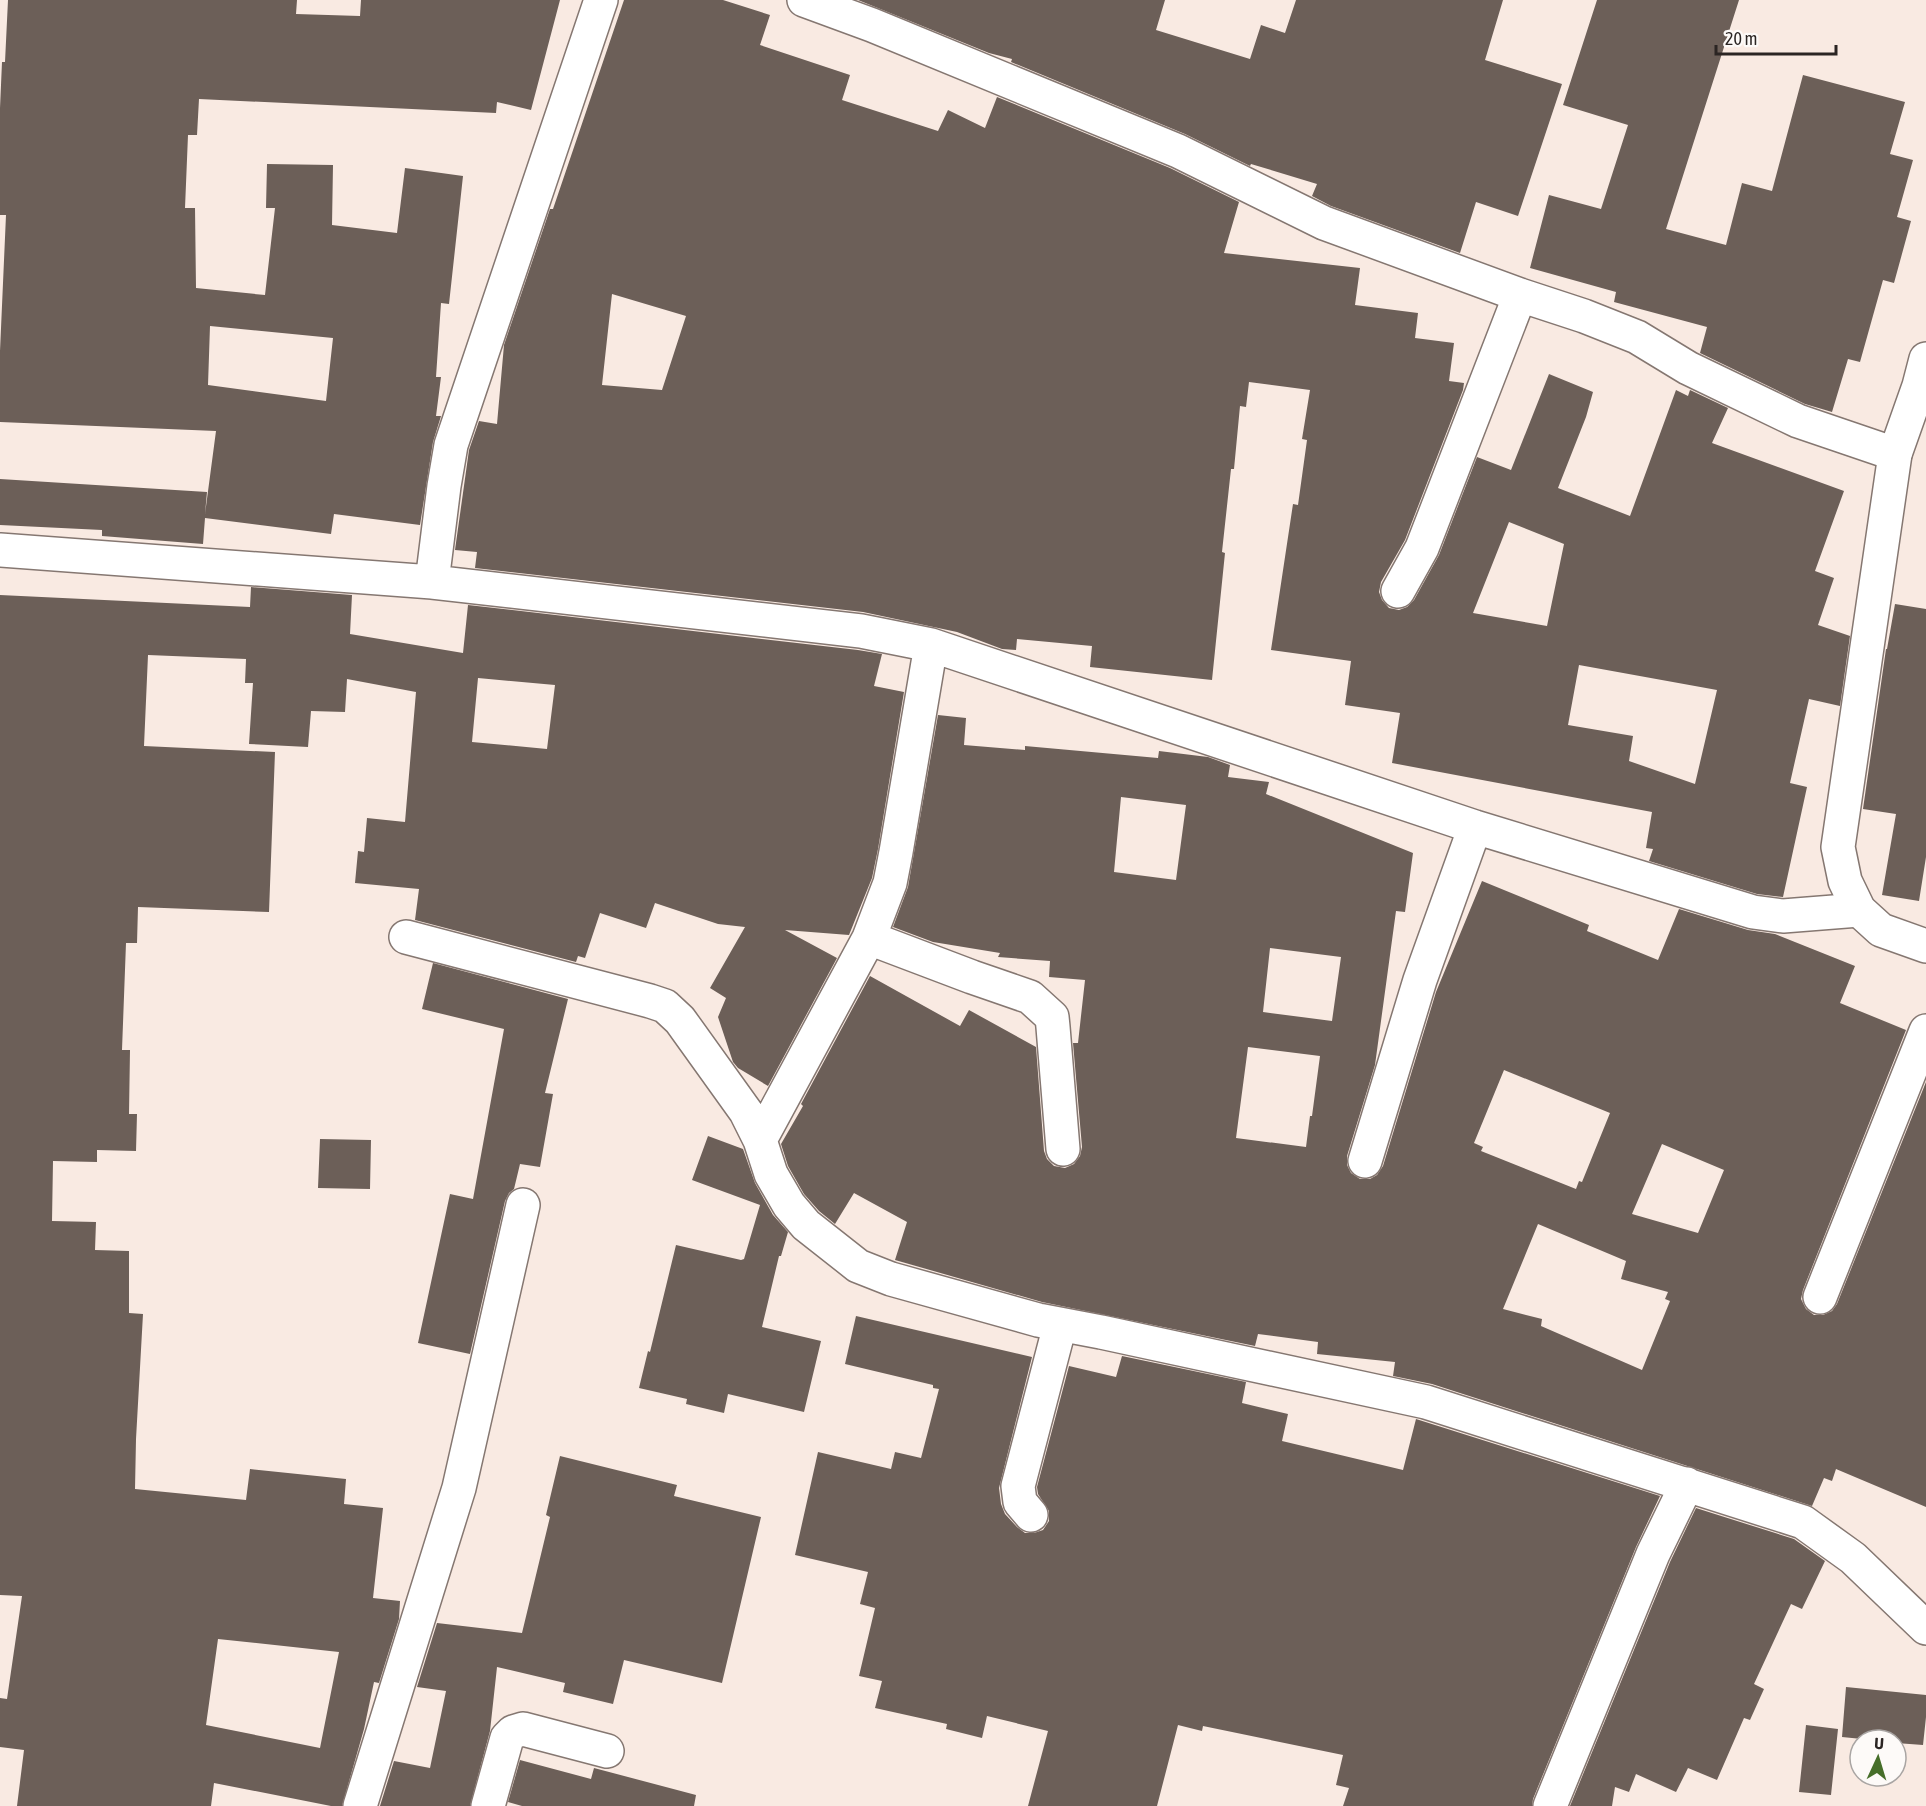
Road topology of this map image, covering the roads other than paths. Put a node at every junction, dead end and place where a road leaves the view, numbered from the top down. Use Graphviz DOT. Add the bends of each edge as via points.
graph roads {
  1 [pos="601,0"];
  2 [pos="804,0"];
  3 [pos="1520,295"];
  4 [pos="1924,378"];
  5 [pos="1895,453"];
  6 [pos="0,550"];
  7 [pos="432,582"];
  8 [pos="1398,591"];
  9 [pos="931,645"];
  10 [pos="1475,827"];
  11 [pos="1859,910"];
  12 [pos="406,937"];
  13 [pos="869,938"];
  14 [pos="1926,946"];
  15 [pos="1926,1031"];
  16 [pos="760,1140"];
  17 [pos="1064,1149"];
  18 [pos="1365,1161"];
  19 [pos="523,1205"];
  20 [pos="1820,1298"];
  21 [pos="1060,1325"];
  22 [pos="1687,1484"];
  23 [pos="1031,1515"];
  24 [pos="1926,1628"];
  25 [pos="607,1751"];
  26 [pos="360,1806"];
  27 [pos="488,1806"];
  28 [pos="1550,1806"];
  1 -- 7 [label="street" via="451,445"];
  2 -- 3 [label="street" via="1178,151 1324,223"];
  3 -- 5 [label="street" via="1637,337 1688,368 1798,421"];
  3 -- 8 [label="street" via="1419,556"];
  4 -- 5 [label="street"];
  5 -- 11 [label="street" via="1838,847 1845,881"];
  6 -- 7 [label="street"];
  7 -- 9 [label="street" via="861,631"];
  9 -- 10 [label="street"];
  9 -- 13 [label="street" via="890,883"];
  10 -- 11 [label="street" via="1753,912 1783,916"];
  10 -- 18 [label="street" via="1420,980"];
  11 -- 14 [label="street" via="1881,930"];
  12 -- 16 [label="street" via="665,1006 680,1020 746,1112"];
  13 -- 16 [label="street"];
  13 -- 17 [label="street" via="1029,996 1046,1010 1052,1017"];
  15 -- 20 [label="street"];
  16 -- 21 [label="street" via="771,1174 789,1205 806,1225 858,1266 891,1279"];
  19 -- 26 [label="street" via="459,1488"];
  21 -- 22 [label="street" via="1426,1402"];
  21 -- 23 [label="street" via="1018,1486 1020,1502"];
  22 -- 24 [label="street" via="1803,1522 1853,1558"];
  22 -- 28 [label="street" via="1653,1554"];
  25 -- 27 [label="street" via="523,1730 513,1732 507,1738"];
}
